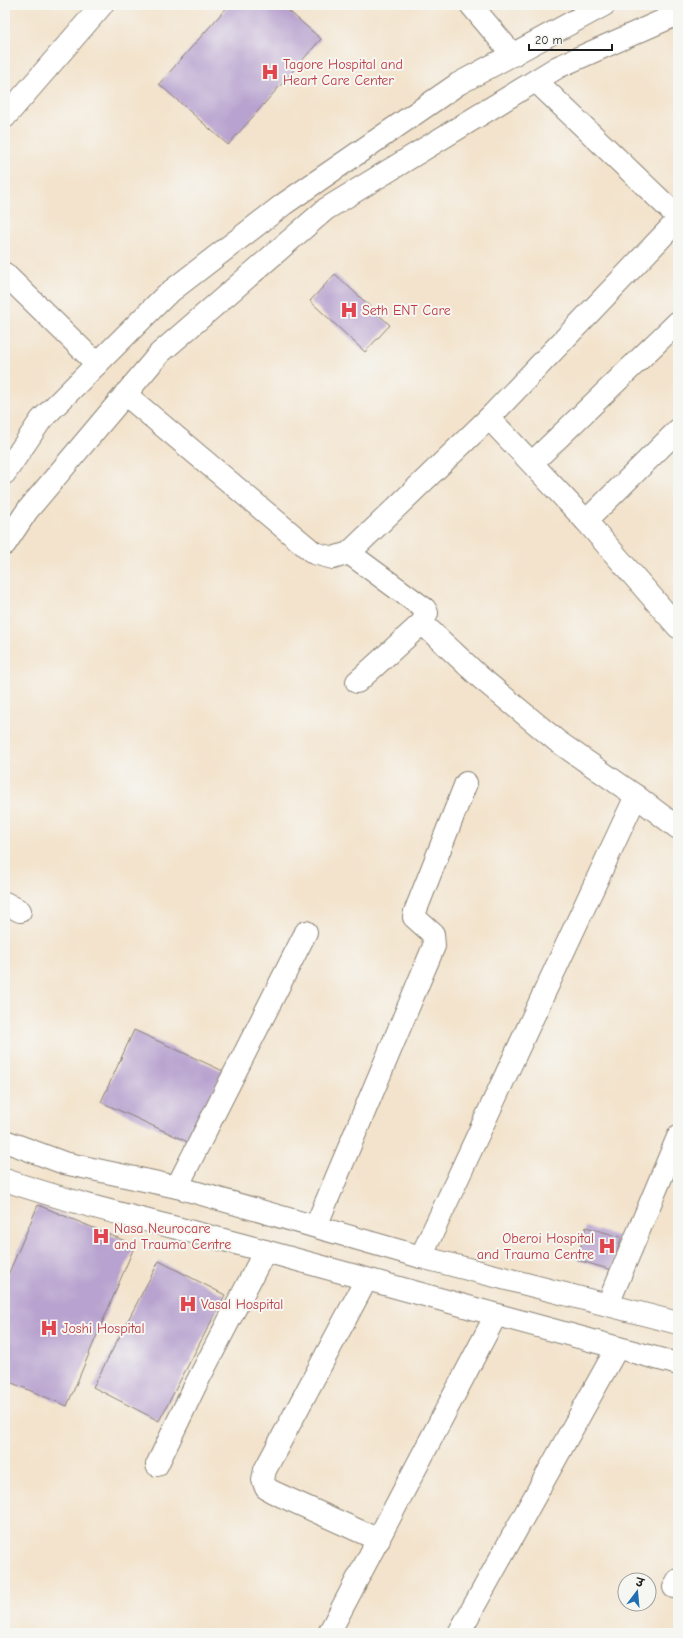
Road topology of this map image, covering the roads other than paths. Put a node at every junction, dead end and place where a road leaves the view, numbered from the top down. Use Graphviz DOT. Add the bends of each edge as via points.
graph roads {
  1 [pos="102,5"];
  2 [pos="471,5"];
  3 [pos="604,5"];
  4 [pos="675,20"];
  5 [pos="513,54"];
  6 [pos="536,81"];
  7 [pos="5,117"];
  8 [pos="678,218"];
  9 [pos="5,274"];
  10 [pos="678,322"];
  11 [pos="98,364"];
  12 [pos="125,394"];
  13 [pos="489,418"];
  14 [pos="678,430"];
  15 [pos="532,463"];
  16 [pos="5,472"];
  17 [pos="586,521"];
  18 [pos="5,544"];
  19 [pos="349,552"];
  20 [pos="422,623"];
  21 [pos="678,627"];
  22 [pos="358,682"];
  23 [pos="466,783"];
  24 [pos="636,796"];
  25 [pos="678,828"];
  26 [pos="306,932"];
  27 [pos="678,1137"];
  28 [pos="5,1141"];
  29 [pos="5,1180"];
  30 [pos="177,1187"];
  31 [pos="316,1226"];
  32 [pos="264,1251"];
  33 [pos="421,1258"];
  34 [pos="366,1280"];
  35 [pos="608,1304"];
  36 [pos="496,1315"];
  37 [pos="678,1323"];
  38 [pos="618,1348"];
  39 [pos="678,1364"];
  40 [pos="157,1465"];
  41 [pos="379,1540"];
  42 [pos="329,1633"];
  43 [pos="459,1633"];
  1 -- 7 [label="street"];
  2 -- 5 [label="street"];
  3 -- 5 [label="street"];
  4 -- 6 [label="street" via="558,67"];
  5 -- 11 [label="street" via="458,84 284,204 166,295"];
  6 -- 8 [label="street"];
  6 -- 12 [label="street" via="326,210 160,353"];
  8 -- 13 [label="street"];
  9 -- 11 [label="street"];
  10 -- 15 [label="street"];
  11 -- 16 [label="street" via="41,420"];
  12 -- 18 [label="street" via="27,511"];
  12 -- 19 [label="street" via="314,553 333,558"];
  13 -- 15 [label="street"];
  13 -- 19 [label="street"];
  14 -- 17 [label="street"];
  15 -- 17 [label="street"];
  17 -- 21 [label="street"];
  19 -- 20 [label="street" via="426,609 427,614"];
  20 -- 22 [label="street"];
  20 -- 24 [label="street" via="481,678 556,741"];
  23 -- 31 [label="street" via="414,917 433,934 434,946"];
  24 -- 25 [label="street"];
  24 -- 33 [label="street"];
  26 -- 30 [label="street"];
  27 -- 35 [label="street"];
  28 -- 30 [label="street" via="64,1163"];
  29 -- 32 [label="street" via="48,1195"];
  30 -- 31 [label="street"];
  31 -- 33 [label="street"];
  32 -- 34 [label="street"];
  32 -- 40 [label="street"];
  33 -- 35 [label="street"];
  34 -- 36 [label="street"];
  34 -- 41 [label="street" via="265,1470 263,1480 266,1488"];
  35 -- 37 [label="street"];
  36 -- 38 [label="street"];
  36 -- 41 [label="street"];
  38 -- 39 [label="street"];
  38 -- 43 [label="street"];
  41 -- 42 [label="street"];
}
